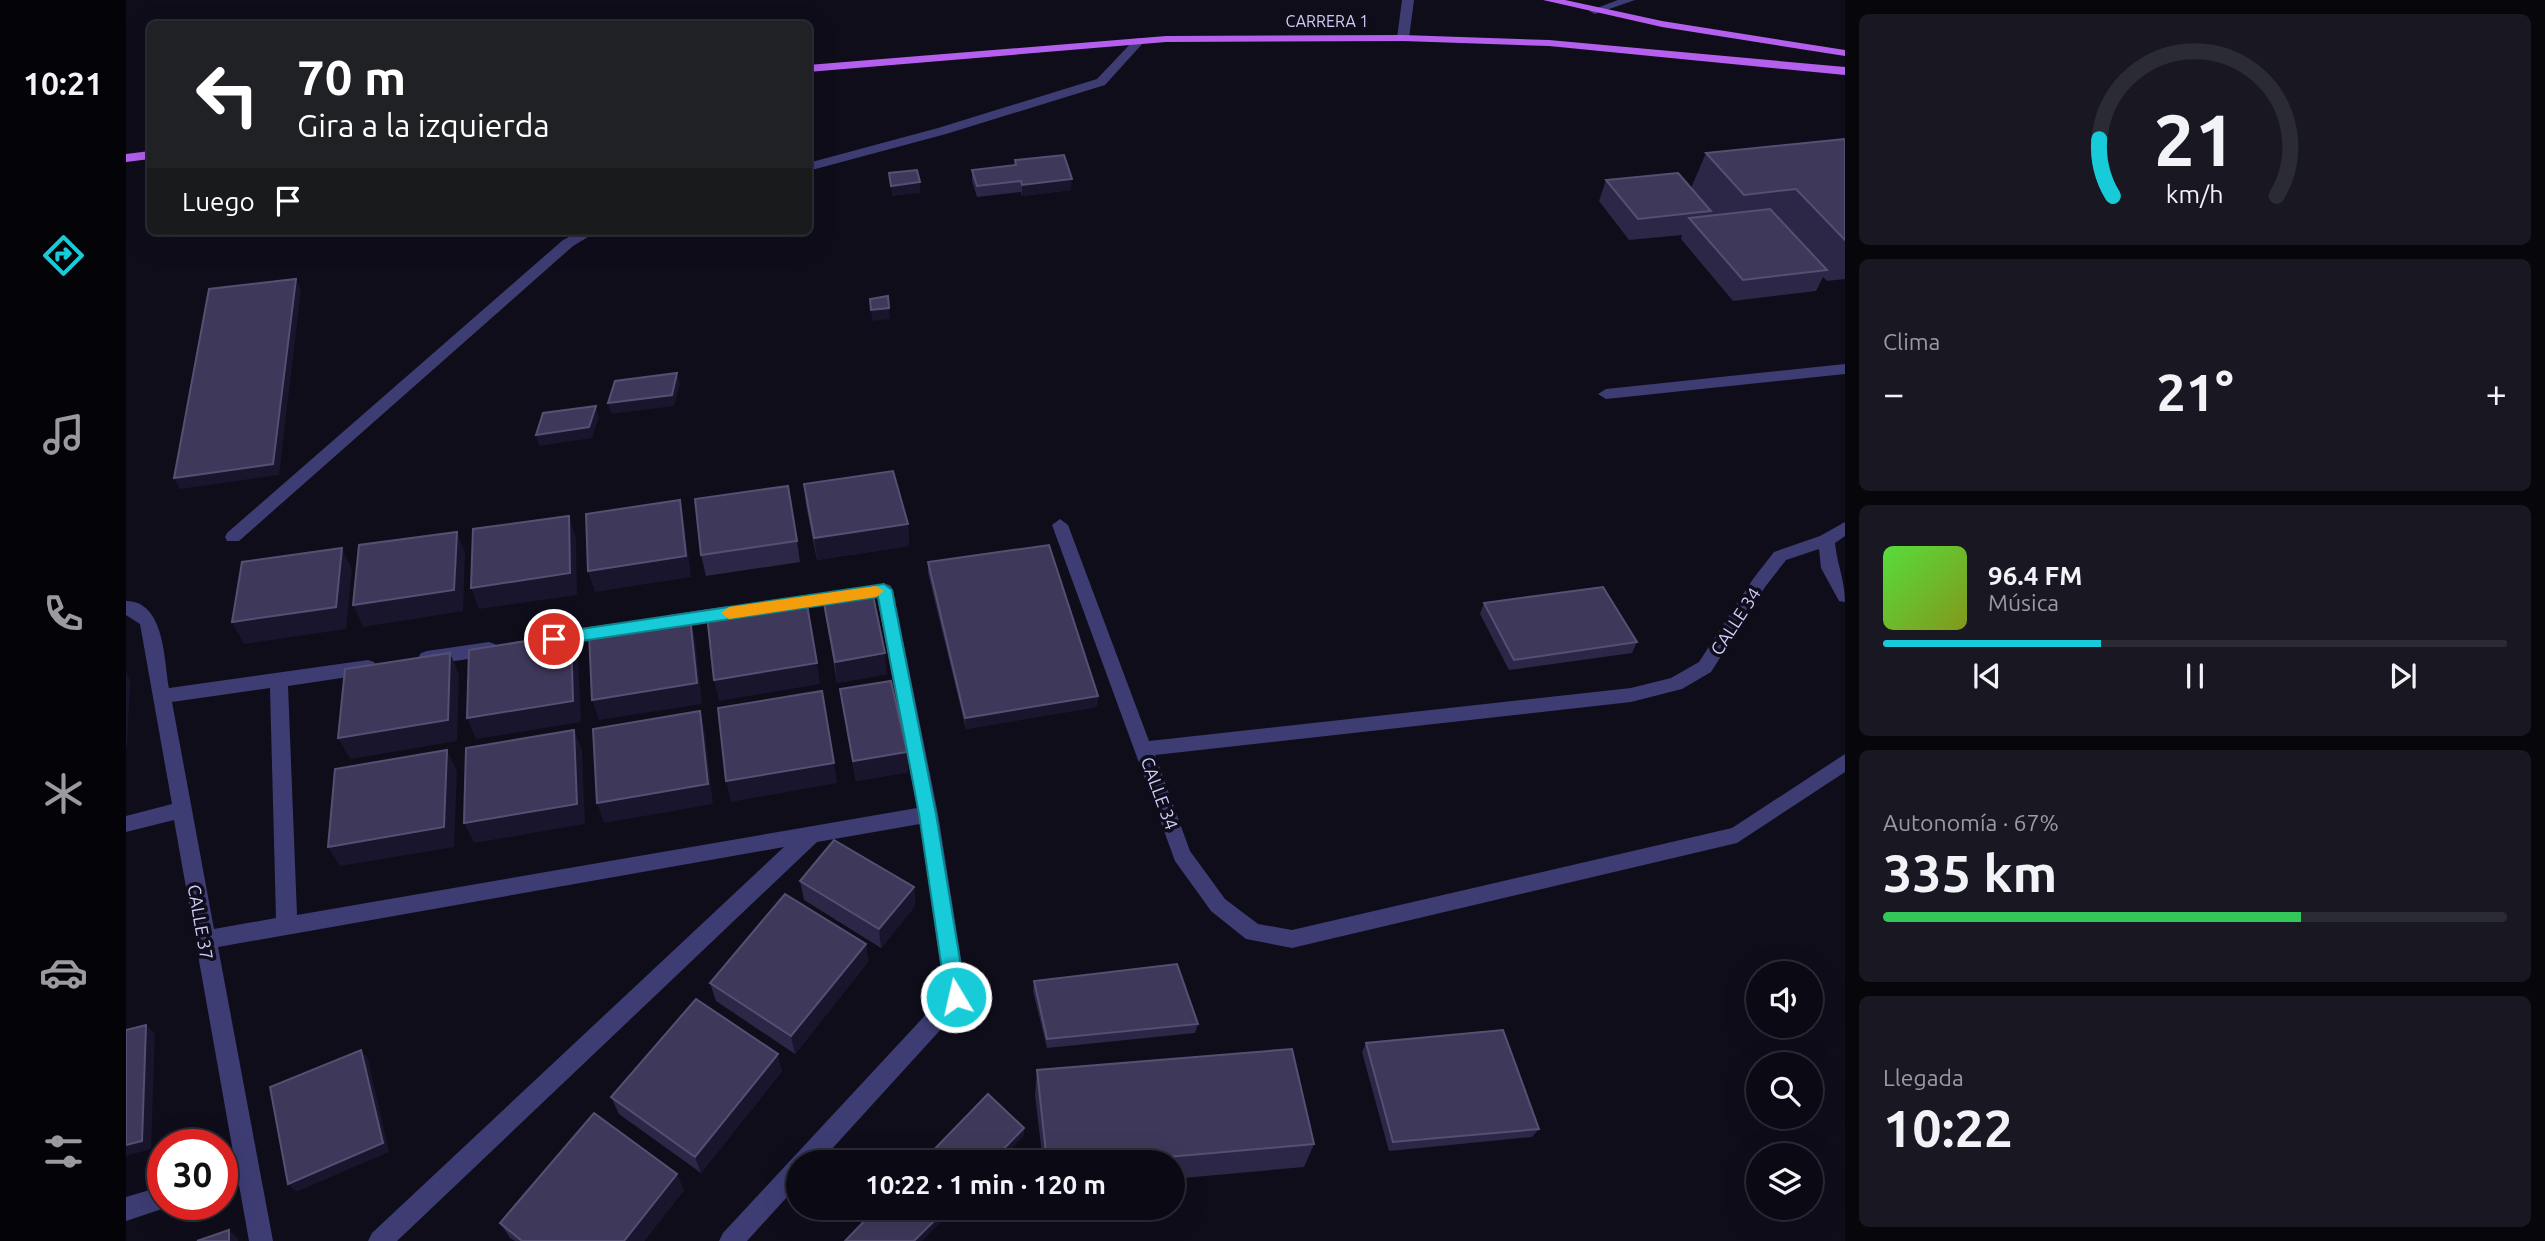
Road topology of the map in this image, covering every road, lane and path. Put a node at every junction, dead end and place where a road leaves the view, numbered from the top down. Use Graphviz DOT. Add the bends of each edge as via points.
graph roads {
  1 [pos="1408,0"];
  2 [pos="1549,0"];
  3 [pos="1629,0"];
  4 [pos="1595,10"];
  5 [pos="1403,38"];
  6 [pos="1139,41"];
  7 [pos="1845,53"];
  8 [pos="812,69"];
  9 [pos="1845,71"];
  10 [pos="147,155"];
  11 [pos="126,158"];
  12 [pos="812,166"];
  13 [pos="583,235"];
  14 [pos="1845,369"];
  15 [pos="1606,394"];
  16 [pos="1060,525"];
  17 [pos="1845,528"];
  18 [pos="233,537"];
  19 [pos="1826,540"];
  20 [pos="1845,596"];
  21 [pos="129,608"];
  22 [pos="650,625"];
  23 [pos="623,629"];
  24 [pos="279,680"];
  25 [pos="160,697"];
  26 [pos="1143,749"];
  27 [pos="1845,762"];
  28 [pos="181,810"];
  29 [pos="928,814"];
  30 [pos="126,824"];
  31 [pos="812,834"];
  32 [pos="287,925"];
  33 [pos="205,940"];
  34 [pos="815,1150"];
  35 [pos="248,1171"];
  36 [pos="238,1174"];
  37 [pos="786,1181"];
  38 [pos="147,1203"];
  39 [pos="126,1209"];
  40 [pos="261,1241"];
  41 [pos="380,1241"];
  42 [pos="731,1241"];
  1 -- 5 [label="street"];
  2 -- 4 [label="main road"];
  3 -- 4 [label="street"];
  4 -- 7 [label="main road"];
  5 -- 6 [label="main road, CARRERA 1"];
  5 -- 9 [label="main road, CARRERA 1" via="1549,43"];
  6 -- 8 [label="main road, CARRERA 1"];
  6 -- 12 [label="street" via="1101,82"];
  10 -- 11 [label="main road"];
  13 -- 18 [label="street" via="568,243"];
  14 -- 15 [label="street"];
  16 -- 26 [label="street"];
  17 -- 19 [label="street, CALLE 34"];
  19 -- 20 [label="street" via="1829,568"];
  19 -- 26 [label="street, CALLE 34" via="1780,556 1705,667 1676,684 1632,695"];
  21 -- 25 [label="street, CALLE 37" via="148,621"];
  22 -- 29 [label="street" via="884,590"];
  23 -- 24 [label="street"];
  24 -- 25 [label="street"];
  24 -- 32 [label="street"];
  25 -- 28 [label="street, CALLE 37"];
  26 -- 27 [label="street, CALLE 34" via="1182,855 1218,905 1253,932 1292,939 1737,835"];
  28 -- 30 [label="street"];
  28 -- 33 [label="street, CALLE 37"];
  29 -- 31 [label="street"];
  29 -- 34 [label="street" via="956,997"];
  31 -- 32 [label="street"];
  31 -- 41 [label="street"];
  32 -- 33 [label="street"];
  33 -- 35 [label="street, CALLE 37"];
  35 -- 36 [label="street"];
  35 -- 40 [label="street, CALLE 37"];
  37 -- 42 [label="street"];
  38 -- 39 [label="street"];
}
